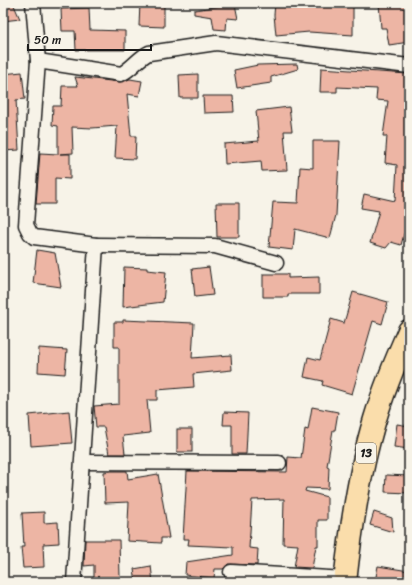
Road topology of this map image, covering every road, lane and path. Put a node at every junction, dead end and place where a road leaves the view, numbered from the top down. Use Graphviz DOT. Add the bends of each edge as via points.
graph roads {
  1 [pos="33,3"];
  2 [pos="38,61"];
  3 [pos="409,66"];
  4 [pos="96,245"];
  5 [pos="276,263"];
  6 [pos="409,330"];
  7 [pos="83,462"];
  8 [pos="279,463"];
  9 [pos="231,572"];
  10 [pos="345,581"];
  11 [pos="74,582"];
  1 -- 2 [label="street"];
  2 -- 3 [label="street" via="120,74 132,68 149,53 216,43"];
  2 -- 4 [label="street" via="26,225 34,237"];
  4 -- 5 [label="street" via="215,246"];
  4 -- 7 [label="street"];
  6 -- 10 [label="highway, 13" via="374,419 362,470"];
  7 -- 8 [label="street"];
  7 -- 11 [label="street"];
  9 -- 10 [label="street"];
}
